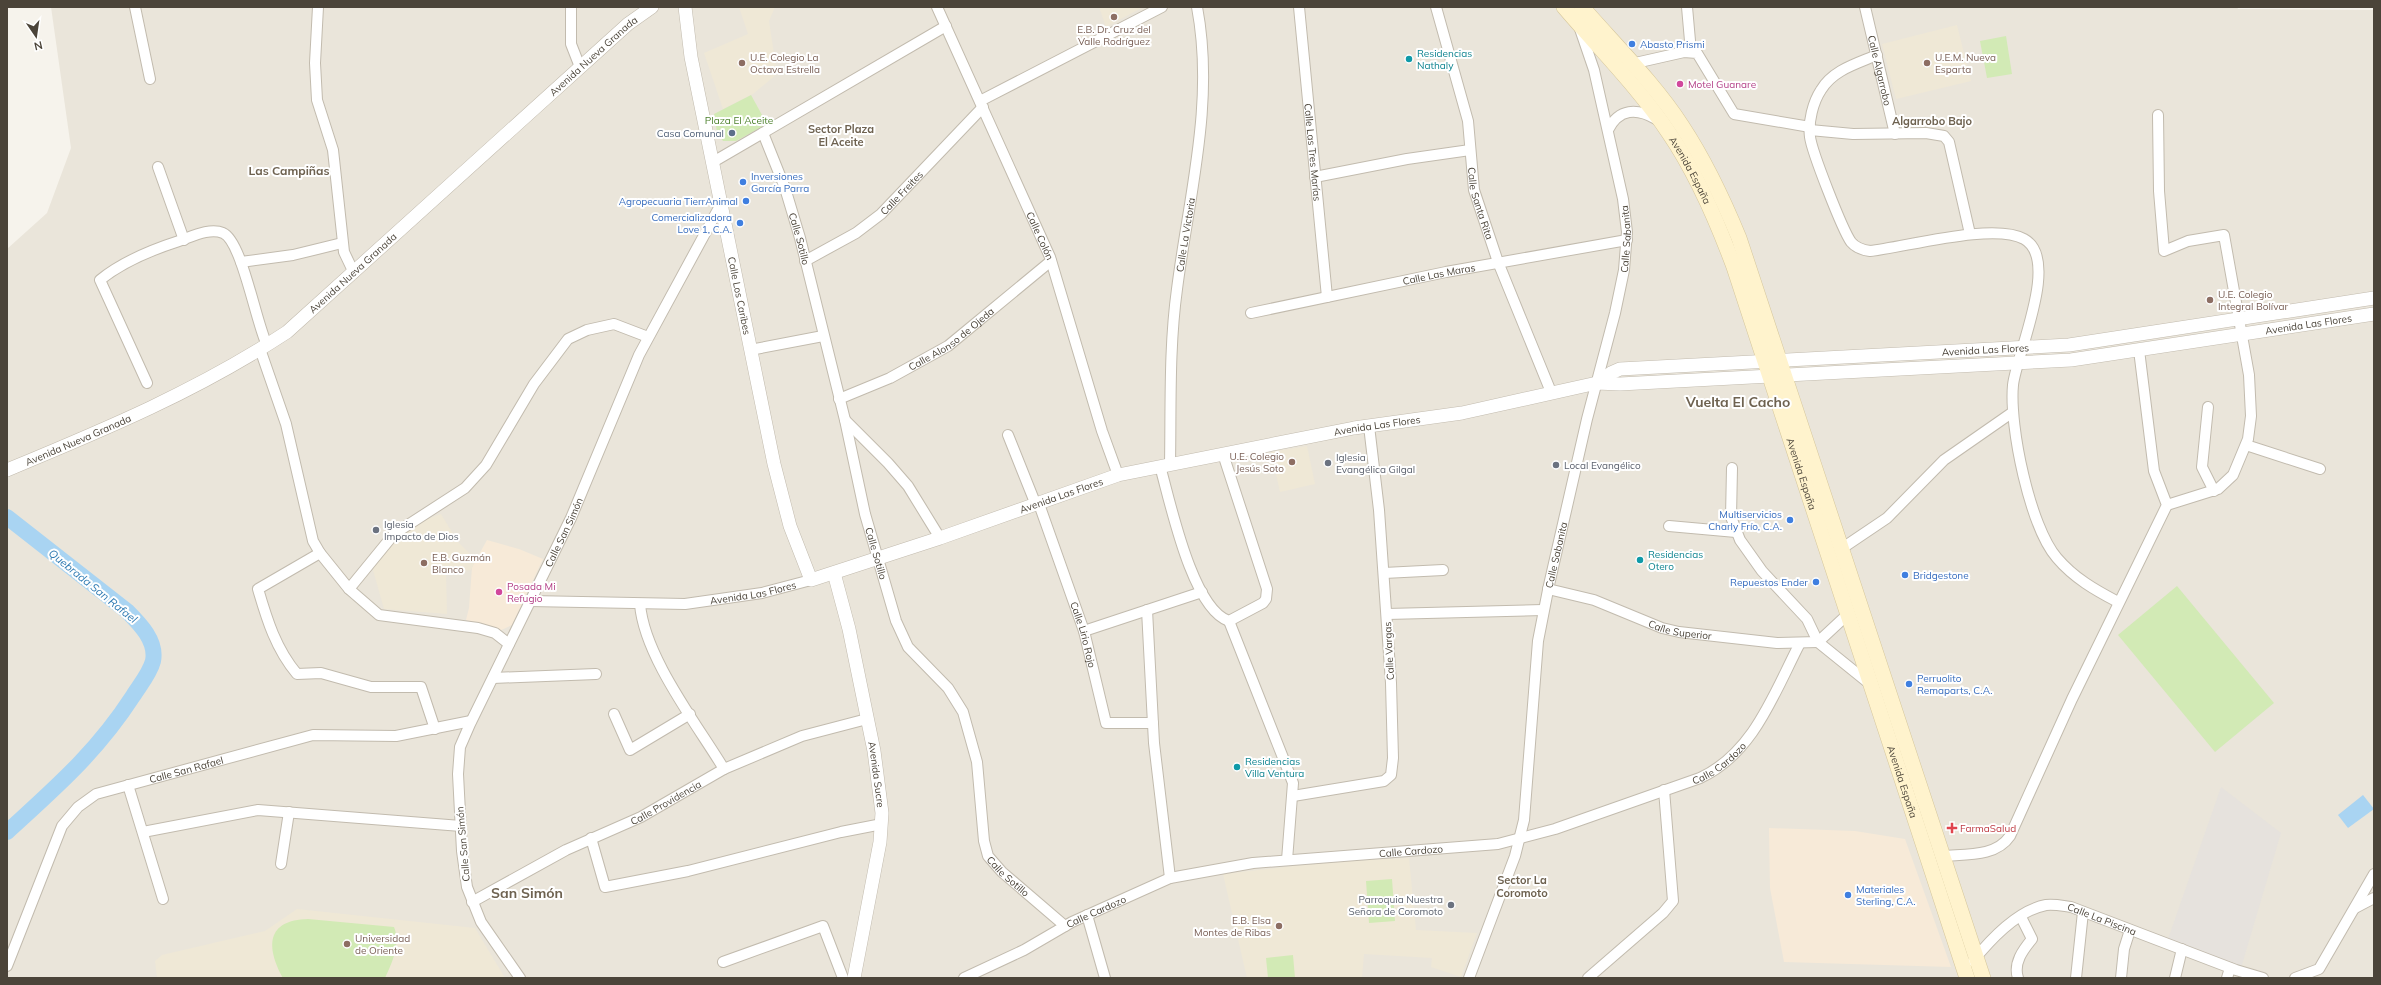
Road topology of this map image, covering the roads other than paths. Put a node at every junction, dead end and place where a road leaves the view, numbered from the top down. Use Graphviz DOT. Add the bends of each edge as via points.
graph roads {
  1 [pos="135,7"];
  2 [pos="318,7"];
  3 [pos="571,7"];
  4 [pos="652,7"];
  5 [pos="686,7"];
  6 [pos="937,7"];
  7 [pos="1162,7"];
  8 [pos="1197,7"];
  9 [pos="1299,7"];
  10 [pos="1436,7"];
  11 [pos="1564,7"];
  12 [pos="1582,7"];
  13 [pos="1687,7"];
  14 [pos="1865,7"];
  15 [pos="1578,24"];
  16 [pos="946,26"];
  17 [pos="1691,52"];
  18 [pos="1877,56"];
  19 [pos="1631,64"];
  20 [pos="580,67"];
  21 [pos="150,79"];
  22 [pos="982,104"];
  23 [pos="2158,115"];
  24 [pos="1660,120"];
  25 [pos="1810,128"];
  26 [pos="1608,130"];
  27 [pos="763,133"];
  28 [pos="1895,134"];
  29 [pos="1470,150"];
  30 [pos="713,162"];
  31 [pos="158,167"];
  32 [pos="1315,177"];
  33 [pos="721,204"];
  34 [pos="1970,234"];
  35 [pos="184,240"];
  36 [pos="1627,240"];
  37 [pos="342,243"];
  38 [pos="805,261"];
  39 [pos="1051,261"];
  40 [pos="241,262"];
  41 [pos="1498,262"];
  42 [pos="354,272"];
  43 [pos="1327,297"];
  44 [pos="2374,298"];
  45 [pos="1251,313"];
  46 [pos="2374,314"];
  47 [pos="2239,319"];
  48 [pos="2242,334"];
  49 [pos="823,336"];
  50 [pos="648,338"];
  51 [pos="263,347"];
  52 [pos="2022,348"];
  53 [pos="750,350"];
  54 [pos="2139,350"];
  55 [pos="1780,361"];
  56 [pos="1764,362"];
  57 [pos="2018,363"];
  58 [pos="1769,376"];
  59 [pos="1785,376"];
  60 [pos="147,383"];
  61 [pos="1597,383"];
  62 [pos="1551,392"];
  63 [pos="839,399"];
  64 [pos="2208,406"];
  65 [pos="2013,412"];
  66 [pos="845,420"];
  67 [pos="1369,426"];
  68 [pos="1008,435"];
  69 [pos="2246,445"];
  70 [pos="1223,454"];
  71 [pos="1165,465"];
  72 [pos="1732,468"];
  73 [pos="2320,469"];
  74 [pos="7,470"];
  75 [pos="1118,475"];
  76 [pos="2214,491"];
  77 [pos="1038,505"];
  78 [pos="2167,505"];
  79 [pos="1670,526"];
  80 [pos="1736,532"];
  81 [pos="940,538"];
  82 [pos="1841,549"];
  83 [pos="320,553"];
  84 [pos="878,559"];
  85 [pos="1443,570"];
  86 [pos="834,573"];
  87 [pos="1384,573"];
  88 [pos="811,580"];
  89 [pos="349,589"];
  90 [pos="1548,589"];
  91 [pos="1202,592"];
  92 [pos="530,601"];
  93 [pos="2118,602"];
  94 [pos="640,604"];
  95 [pos="1860,607"];
  96 [pos="1147,610"];
  97 [pos="1543,610"];
  98 [pos="1387,614"];
  99 [pos="1847,615"];
  100 [pos="1229,620"];
  101 [pos="1084,631"];
  102 [pos="1818,642"];
  103 [pos="1800,643"];
  104 [pos="509,644"];
  105 [pos="596,674"];
  106 [pos="493,678"];
  107 [pos="1870,684"];
  108 [pos="614,714"];
  109 [pos="690,714"];
  110 [pos="867,718"];
  111 [pos="471,721"];
  112 [pos="1152,723"];
  113 [pos="435,729"];
  114 [pos="724,769"];
  115 [pos="128,785"];
  116 [pos="1664,790"];
  117 [pos="1293,796"];
  118 [pos="289,812"];
  119 [pos="882,824"];
  120 [pos="460,826"];
  121 [pos="143,832"];
  122 [pos="591,838"];
  123 [pos="1519,839"];
  124 [pos="1943,856"];
  125 [pos="1287,860"];
  126 [pos="282,864"];
  127 [pos="2374,874"];
  128 [pos="1170,878"];
  129 [pos="2374,898"];
  130 [pos="163,899"];
  131 [pos="472,902"];
  132 [pos="2352,910"];
  133 [pos="2083,912"];
  134 [pos="1088,915"];
  135 [pos="2021,917"];
  136 [pos="1065,926"];
  137 [pos="2130,930"];
  138 [pos="2182,949"];
  139 [pos="1976,958"];
  140 [pos="723,962"];
  141 [pos="7,966"];
  142 [pos="2228,973"];
  143 [pos="2320,974"];
  144 [pos="1965,976"];
  145 [pos="520,978"];
  146 [pos="843,978"];
  147 [pos="854,978"];
  148 [pos="964,978"];
  149 [pos="1105,978"];
  150 [pos="1469,978"];
  151 [pos="1588,978"];
  152 [pos="1983,978"];
  153 [pos="2018,978"];
  154 [pos="2076,978"];
  155 [pos="2121,978"];
  156 [pos="2175,978"];
  157 [pos="2263,978"];
  158 [pos="2295,978"];
  1 -- 21 [label="street"];
  2 -- 37 [label="street" via="315,89 318,108 336,164"];
  3 -- 20 [label="street" via="571,44"];
  4 -- 20 [label="street, Avenida Nueva Granada" via="628,24"];
  5 -- 30 [label="street, Calle Los Caribes" via="687,38"];
  6 -- 16 [label="street, Calle Colón"];
  7 -- 22 [label="street, Calle Freites"];
  8 -- 71 [label="street, Calle La Victoria" via="1202,53 1203,101 1196,172 1174,316"];
  9 -- 32 [label="street, Calle Las Tres Marías"];
  10 -- 29 [label="street, Calle Santa Rita" via="1464,105"];
  11 -- 15 [label="main road, Avenida España"];
  12 -- 19 [label="main road, Avenida España"];
  13 -- 17 [label="street"];
  14 -- 18 [label="street, Calle Algarrobo"];
  15 -- 24 [label="main road, Avenida España"];
  15 -- 26 [label="street, Calle Sabanita" via="1590,55"];
  16 -- 22 [label="street, Calle Colón"];
  16 -- 27 [label="street"];
  17 -- 19 [label="street"];
  17 -- 25 [label="street" via="1701,57 1734,114"];
  18 -- 25 [label="street" via="1845,69 1825,83 1814,102"];
  18 -- 28 [label="street, Calle Algarrobo"];
  19 -- 55 [label="main road, Avenida España" via="1682,126 1722,199 1748,262"];
  20 -- 42 [label="street, Avenida Nueva Granada"];
  22 -- 38 [label="street, Calle Freites" via="881,214 856,233"];
  22 -- 39 [label="street, Calle Colón"];
  23 -- 47 [label="street" via="2159,191 2164,251 2188,241 2224,235"];
  24 -- 26 [label="street" via="1641,112 1629,112 1617,117"];
  24 -- 56 [label="main road, Avenida España" via="1692,172 1715,219 1734,267"];
  25 -- 28 [label="street" via="1853,134"];
  25 -- 34 [label="street" via="1811,143 1819,164 1847,234 1856,247 1870,251 1881,250"];
  26 -- 36 [label="street, Calle Sabanita" via="1624,205"];
  27 -- 30 [label="street"];
  27 -- 38 [label="street, Calle Sotillo" via="785,188"];
  28 -- 34 [label="street" via="1938,134 1948,139"];
  29 -- 32 [label="street"];
  29 -- 41 [label="street, Calle Santa Rita" via="1474,190"];
  30 -- 33 [label="street, Calle Los Caribes"];
  31 -- 35 [label="street"];
  32 -- 43 [label="street, Calle Las Tres Marías"];
  33 -- 50 [label="street, Calle San Simón"];
  33 -- 53 [label="street, Calle Los Caribes"];
  34 -- 52 [label="street" via="2013,236 2028,241 2034,250 2038,268 2036,300"];
  35 -- 40 [label="street" via="211,232 223,233 232,241"];
  35 -- 60 [label="street" via="134,259 100,280"];
  36 -- 41 [label="street, Calle Las Maras"];
  36 -- 61 [label="street, Calle Sabanita" via="1615,313"];
  37 -- 40 [label="street" via="292,255"];
  37 -- 42 [label="street" via="345,258"];
  38 -- 49 [label="street, Calle Sotillo"];
  39 -- 63 [label="street, Calle Alonso de Ojeda" via="948,346 890,378"];
  39 -- 75 [label="street, Calle Colón" via="1102,431"];
  40 -- 51 [label="street"];
  41 -- 43 [label="street, Calle Las Maras"];
  41 -- 62 [label="street, Calle Santa Rita"];
  42 -- 51 [label="street, Avenida Nueva Granada" via="297,323"];
  43 -- 45 [label="street, Calle Las Maras"];
  44 -- 47 [label="street, Avenida Las Flores"];
  46 -- 48 [label="street, Avenida Las Flores"];
  47 -- 48 [label="street"];
  47 -- 52 [label="street, Avenida Las Flores" via="2070,346"];
  48 -- 54 [label="street, Avenida Las Flores"];
  48 -- 69 [label="street" via="2251,394 2250,427"];
  49 -- 53 [label="street"];
  49 -- 63 [label="street, Calle Sotillo"];
  50 -- 89 [label="street" via="614,324 587,330 568,339 534,384 495,452 466,488 394,534"];
  50 -- 92 [label="street, Calle San Simón" via="571,518"];
  51 -- 74 [label="street, Avenida Nueva Granada" via="202,384 157,406"];
  51 -- 83 [label="street" via="284,418 311,533"];
  52 -- 55 [label="street, Avenida Las Flores"];
  52 -- 57 [label="street"];
  53 -- 88 [label="street, Calle Los Caribes" via="786,513"];
  54 -- 57 [label="street, Avenida Las Flores" via="2071,360"];
  54 -- 78 [label="street" via="2154,471"];
  55 -- 56 [label="street, Avenida Las Flores"];
  55 -- 59 [label="main road, Avenida España"];
  56 -- 58 [label="main road, Avenida España"];
  56 -- 61 [label="street, Avenida Las Flores" via="1620,370"];
  57 -- 59 [label="street, Avenida Las Flores"];
  57 -- 65 [label="street" via="2013,385"];
  58 -- 59 [label="street, Avenida Las Flores"];
  58 -- 61 [label="street, Avenida Las Flores"];
  58 -- 99 [label="main road, Avenida España"];
  59 -- 82 [label="main road, Avenida España"];
  61 -- 62 [label="street, Avenida Las Flores"];
  61 -- 90 [label="street, Calle Sabanita"];
  62 -- 67 [label="street, Avenida Las Flores" via="1444,416"];
  63 -- 66 [label="street, Calle Sotillo"];
  64 -- 76 [label="street" via="2202,467"];
  65 -- 82 [label="street" via="1944,460 1887,518"];
  65 -- 93 [label="street" via="2036,517 2048,545 2079,579"];
  66 -- 81 [label="street" via="908,486"];
  66 -- 84 [label="street, Calle Sotillo"];
  67 -- 70 [label="street, Avenida Las Flores"];
  67 -- 87 [label="street, Calle Vargas"];
  68 -- 77 [label="street, Calle Lirio Rojo"];
  69 -- 73 [label="street"];
  69 -- 76 [label="street" via="2233,475"];
  70 -- 71 [label="street, Avenida Las Flores"];
  70 -- 100 [label="street" via="1267,589 1263,603"];
  71 -- 75 [label="street, Avenida Las Flores"];
  71 -- 91 [label="street, Calle La Victoria" via="1185,553"];
  72 -- 80 [label="street" via="1731,517"];
  75 -- 77 [label="street, Avenida Las Flores"];
  76 -- 78 [label="street"];
  77 -- 81 [label="street, Avenida Las Flores"];
  77 -- 101 [label="street, Calle Lirio Rojo"];
  78 -- 93 [label="street"];
  79 -- 80 [label="street"];
  80 -- 102 [label="street" via="1762,572 1807,619"];
  81 -- 84 [label="street, Avenida Las Flores"];
  82 -- 95 [label="main road, Avenida España"];
  83 -- 89 [label="street"];
  83 -- 113 [label="street" via="258,589 271,631 290,666 297,674 321,673 362,686 421,687"];
  84 -- 86 [label="street, Avenida Las Flores"];
  84 -- 136 [label="street, Calle Sotillo" via="896,621 908,647 948,688 957,700 968,724 977,762 984,841 988,856 1002,872"];
  85 -- 87 [label="street"];
  86 -- 88 [label="street, Avenida Las Flores"];
  86 -- 110 [label="street, Avenida Sucre" via="849,629"];
  87 -- 98 [label="street, Calle Vargas"];
  88 -- 94 [label="street, Avenida Las Flores" via="737,597 685,604"];
  89 -- 104 [label="street" via="379,615 478,628 495,634"];
  90 -- 97 [label="street, Calle Sabanita"];
  90 -- 103 [label="street, Calle Superior" via="1594,600 1662,628 1679,632"];
  91 -- 96 [label="street"];
  91 -- 100 [label="street, Calle La Victoria" via="1220,617"];
  92 -- 94 [label="street, Avenida Las Flores"];
  92 -- 104 [label="street, Calle San Simón"];
  93 -- 124 [label="street" via="2006,843 1994,850"];
  94 -- 109 [label="street" via="647,639"];
  95 -- 99 [label="main road"];
  95 -- 124 [label="main road, Avenida España"];
  96 -- 101 [label="street"];
  96 -- 112 [label="street"];
  97 -- 98 [label="street"];
  97 -- 123 [label="street, Calle Sabanita" via="1533,680 1524,820"];
  98 -- 117 [label="street, Calle Vargas" via="1393,736 1391,775 1387,780 1378,782"];
  99 -- 102 [label="street"];
  99 -- 107 [label="main road, Avenida España"];
  100 -- 117 [label="street" via="1291,777"];
  101 -- 112 [label="street, Calle Lirio Rojo" via="1106,723"];
  102 -- 103 [label="street, Calle Superior"];
  102 -- 107 [label="street"];
  103 -- 116 [label="street, Calle Cardozo" via="1758,722 1737,753 1714,771"];
  104 -- 106 [label="street, Calle San Simón"];
  105 -- 106 [label="street"];
  106 -- 111 [label="street, Calle San Simón"];
  107 -- 144 [label="main road, Avenida España"];
  108 -- 109 [label="street" via="630,750"];
  109 -- 114 [label="street"];
  110 -- 114 [label="street, Calle Providencia" via="802,736"];
  110 -- 119 [label="street, Avenida Sucre" via="881,797"];
  111 -- 113 [label="street, Calle San Rafael"];
  111 -- 120 [label="street, Calle San Simón" via="458,760"];
  112 -- 128 [label="street"];
  113 -- 115 [label="street, Calle San Rafael" via="396,736 313,735"];
  114 -- 122 [label="street, Calle Providencia" via="641,817"];
  115 -- 121 [label="street"];
  115 -- 141 [label="street, Calle San Rafael" via="96,794 67,818 54,842"];
  116 -- 123 [label="street, Calle Cardozo"];
  116 -- 151 [label="street" via="1673,901 1663,914"];
  117 -- 125 [label="street"];
  118 -- 120 [label="street"];
  118 -- 121 [label="street" via="248,811"];
  118 -- 126 [label="street"];
  119 -- 122 [label="street" via="688,871 605,887"];
  119 -- 147 [label="street, Avenida Sucre"];
  120 -- 131 [label="street, Calle San Simón" via="464,872"];
  121 -- 130 [label="street"];
  122 -- 131 [label="street, Calle Providencia"];
  123 -- 125 [label="street, Calle Cardozo" via="1484,847"];
  123 -- 150 [label="street, Calle Sabanita"];
  124 -- 139 [label="main road, Avenida España"];
  125 -- 128 [label="street, Calle Cardozo" via="1236,865"];
  127 -- 132 [label="street"];
  128 -- 134 [label="street, Calle Cardozo"];
  129 -- 132 [label="street"];
  131 -- 145 [label="street, Calle San Simón" via="490,937"];
  132 -- 143 [label="street"];
  133 -- 135 [label="street, Calle La Piscina" via="2071,907 2048,905 2037,907"];
  133 -- 137 [label="street, Calle La Piscina"];
  133 -- 154 [label="street"];
  134 -- 136 [label="street, Calle Cardozo"];
  134 -- 149 [label="street"];
  135 -- 139 [label="street, Calle La Piscina" via="1996,935"];
  135 -- 153 [label="street" via="2032,939 2020,956 2016,969"];
  136 -- 148 [label="street, Calle Cardozo" via="1024,950"];
  137 -- 138 [label="street, Calle La Piscina"];
  137 -- 155 [label="street" via="2124,950"];
  138 -- 142 [label="street, Calle La Piscina"];
  138 -- 156 [label="street"];
  139 -- 144 [label="street, Calle La Piscina"];
  139 -- 152 [label="main road, Avenida España"];
  140 -- 146 [label="street" via="823,926"];
  142 -- 157 [label="street, Calle La Piscina"];
  143 -- 158 [label="street"];
}
